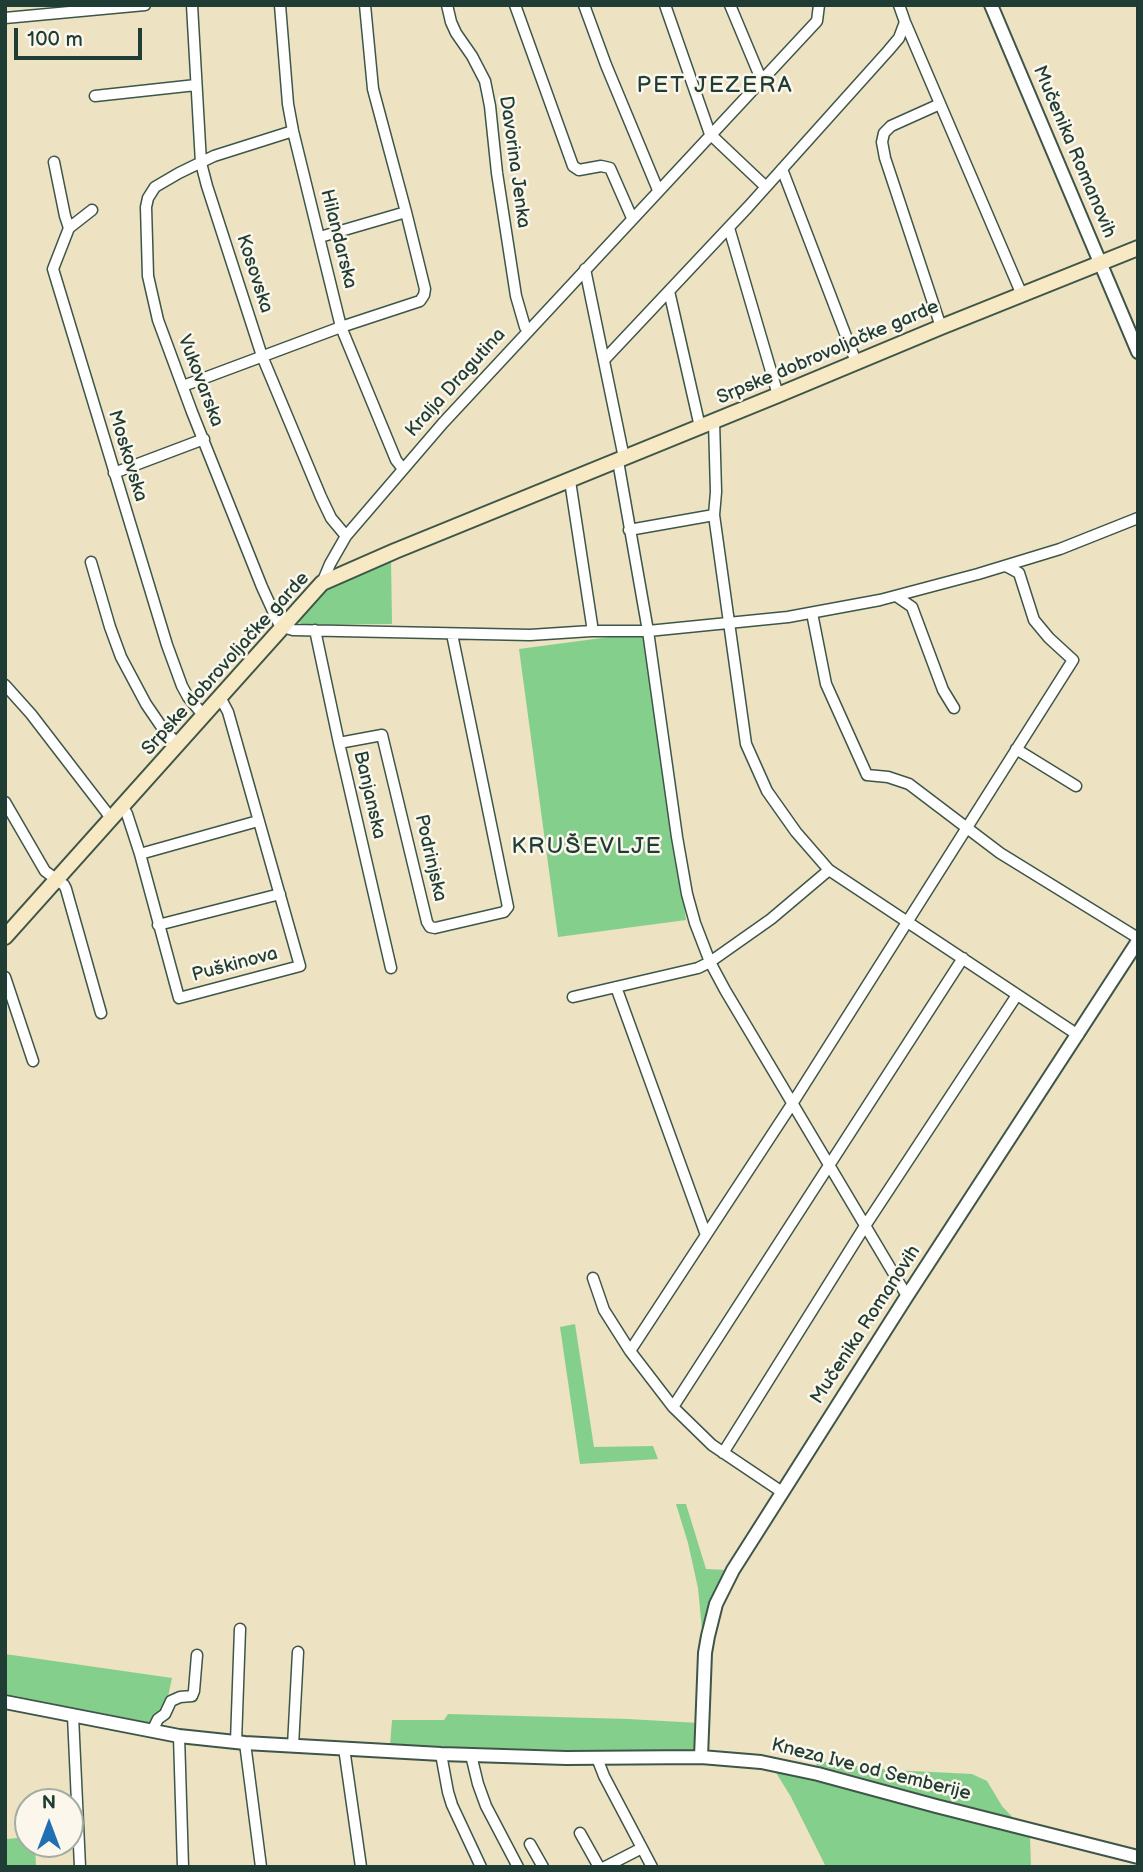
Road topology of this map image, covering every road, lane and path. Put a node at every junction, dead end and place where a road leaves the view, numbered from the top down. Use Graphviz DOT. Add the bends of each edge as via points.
graph roads {
  1 [pos="145,5"];
  2 [pos="192,5"];
  3 [pos="280,5"];
  4 [pos="365,5"];
  5 [pos="447,5"];
  6 [pos="515,5"];
  7 [pos="584,5"];
  8 [pos="665,5"];
  9 [pos="730,5"];
  10 [pos="819,5"];
  11 [pos="900,5"];
  12 [pos="991,5"];
  13 [pos="133,6"];
  14 [pos="5,18"];
  15 [pos="905,22"];
  16 [pos="761,79"];
  17 [pos="196,85"];
  18 [pos="95,96"];
  19 [pos="940,104"];
  20 [pos="293,131"];
  21 [pos="710,134"];
  22 [pos="54,162"];
  23 [pos="201,163"];
  24 [pos="782,169"];
  25 [pos="766,187"];
  26 [pos="657,190"];
  27 [pos="92,210"];
  28 [pos="406,212"];
  29 [pos="632,218"];
  30 [pos="69,228"];
  31 [pos="729,228"];
  32 [pos="320,237"];
  33 [pos="1138,248"];
  34 [pos="1101,263"];
  35 [pos="585,269"];
  36 [pos="669,291"];
  37 [pos="1022,295"];
  38 [pos="341,327"];
  39 [pos="941,327"];
  40 [pos="528,330"];
  41 [pos="1138,352"];
  42 [pos="262,356"];
  43 [pos="604,360"];
  44 [pos="856,362"];
  45 [pos="183,386"];
  46 [pos="778,396"];
  47 [pos="707,424"];
  48 [pos="204,439"];
  49 [pos="621,459"];
  50 [pos="403,469"];
  51 [pos="114,472"];
  52 [pos="570,481"];
  53 [pos="713,515"];
  54 [pos="1138,518"];
  55 [pos="629,530"];
  56 [pos="346,536"];
  57 [pos="1022,561"];
  58 [pos="91,562"];
  59 [pos="1006,565"];
  60 [pos="1019,573"];
  61 [pos="322,583"];
  62 [pos="920,590"];
  63 [pos="896,596"];
  64 [pos="912,607"];
  65 [pos="812,613"];
  66 [pos="729,624"];
  67 [pos="283,626"];
  68 [pos="315,630"];
  69 [pos="591,631"];
  70 [pos="648,631"];
  71 [pos="452,635"];
  72 [pos="5,685"];
  73 [pos="220,698"];
  74 [pos="954,708"];
  75 [pos="204,716"];
  76 [pos="339,743"];
  77 [pos="178,745"];
  78 [pos="1016,749"];
  79 [pos="1076,786"];
  80 [pos="5,802"];
  81 [pos="122,806"];
  82 [pos="111,818"];
  83 [pos="258,821"];
  84 [pos="967,828"];
  85 [pos="140,853"];
  86 [pos="829,870"];
  87 [pos="56,880"];
  88 [pos="280,894"];
  89 [pos="908,922"];
  90 [pos="158,925"];
  91 [pos="5,937"];
  92 [pos="1138,939"];
  93 [pos="963,958"];
  94 [pos="710,962"];
  95 [pos="391,968"];
  96 [pos="5,978"];
  97 [pos="615,987"];
  98 [pos="1017,995"];
  99 [pos="573,997"];
  100 [pos="102,1013"];
  101 [pos="1078,1035"];
  102 [pos="33,1061"];
  103 [pos="792,1104"];
  104 [pos="828,1165"];
  105 [pos="865,1226"];
  106 [pos="706,1235"];
  107 [pos="593,1279"];
  108 [pos="907,1296"];
  109 [pos="630,1351"];
  110 [pos="673,1407"];
  111 [pos="723,1452"];
  112 [pos="782,1492"];
  113 [pos="240,1629"];
  114 [pos="298,1652"];
  115 [pos="197,1655"];
  116 [pos="5,1702"];
  117 [pos="73,1716"];
  118 [pos="152,1731"];
  119 [pos="179,1736"];
  120 [pos="241,1742"];
  121 [pos="293,1745"];
  122 [pos="344,1748"];
  123 [pos="441,1754"];
  124 [pos="471,1755"];
  125 [pos="701,1757"];
  126 [pos="597,1758"];
  127 [pos="580,1833"];
  128 [pos="530,1844"];
  129 [pos="1138,1847"];
  130 [pos="642,1848"];
  131 [pos="1119,1852"];
  132 [pos="1138,1857"];
  133 [pos="80,1867"];
  134 [pos="183,1867"];
  135 [pos="261,1867"];
  136 [pos="361,1867"];
  137 [pos="481,1867"];
  138 [pos="518,1867"];
  139 [pos="543,1867"];
  140 [pos="599,1867"];
  141 [pos="605,1867"];
  142 [pos="652,1867"];
  1 -- 13 [label="street"];
  2 -- 17 [label="street, Kosovska"];
  3 -- 20 [label="street, Hilandarska"];
  4 -- 28 [label="street" via="373,89"];
  5 -- 40 [label="street, Davorina Jenka" via="451,22 485,81 516,296"];
  6 -- 29 [label="street" via="573,166 579,170 610,168"];
  7 -- 26 [label="street"];
  8 -- 21 [label="street"];
  9 -- 16 [label="street"];
  10 -- 16 [label="street, Kralja Dragutina" via="817,21"];
  11 -- 15 [label="street"];
  12 -- 34 [label="street, Mučenika Romanovih"];
  13 -- 14 [label="street"];
  15 -- 19 [label="street"];
  15 -- 24 [label="street" via="888,51"];
  16 -- 21 [label="street, Kralja Dragutina"];
  17 -- 18 [label="street"];
  17 -- 23 [label="street, Kosovska"];
  19 -- 37 [label="street"];
  19 -- 39 [label="street" via="891,126 882,142"];
  20 -- 23 [label="street, Vukovarska"];
  20 -- 32 [label="street, Hilandarska"];
  21 -- 25 [label="street"];
  21 -- 26 [label="street, Kralja Dragutina"];
  22 -- 30 [label="street"];
  23 -- 42 [label="street, Kosovska"];
  23 -- 45 [label="street, Vukovarska" via="155,187 146,206 148,276 158,320"];
  24 -- 25 [label="street"];
  24 -- 44 [label="street"];
  25 -- 31 [label="street"];
  26 -- 29 [label="street, Kralja Dragutina"];
  27 -- 30 [label="street"];
  28 -- 32 [label="street"];
  28 -- 38 [label="street" via="424,295 420,301"];
  29 -- 35 [label="street, Kralja Dragutina"];
  30 -- 51 [label="street, Moskovska" via="53,269"];
  31 -- 36 [label="street"];
  31 -- 46 [label="street"];
  32 -- 38 [label="street, Hilandarska"];
  33 -- 34 [label="main road, Srpske dobrovoljačke garde"];
  34 -- 37 [label="main road, Srpske dobrovoljačke garde"];
  34 -- 41 [label="street, Mučenika Romanovih"];
  35 -- 40 [label="street, Kralja Dragutina"];
  35 -- 43 [label="street"];
  36 -- 43 [label="street"];
  36 -- 47 [label="street"];
  37 -- 39 [label="main road, Srpske dobrovoljačke garde"];
  38 -- 42 [label="street"];
  38 -- 50 [label="street, Hilandarska"];
  39 -- 44 [label="main road, Srpske dobrovoljačke garde"];
  40 -- 50 [label="street, Kralja Dragutina"];
  42 -- 45 [label="street"];
  42 -- 56 [label="street, Kosovska" via="321,497"];
  43 -- 49 [label="street"];
  44 -- 46 [label="main road, Srpske dobrovoljačke garde"];
  45 -- 48 [label="street, Vukovarska"];
  46 -- 47 [label="main road, Srpske dobrovoljačke garde"];
  47 -- 49 [label="main road, Srpske dobrovoljačke garde"];
  47 -- 53 [label="street" via="716,492"];
  48 -- 51 [label="street"];
  48 -- 67 [label="street, Vukovarska" via="262,587"];
  49 -- 52 [label="main road, Srpske dobrovoljačke garde"];
  49 -- 55 [label="street"];
  50 -- 56 [label="street, Kralja Dragutina"];
  51 -- 75 [label="street, Moskovska" via="177,676"];
  52 -- 61 [label="main road, Srpske dobrovoljačke garde"];
  52 -- 69 [label="street"];
  53 -- 55 [label="street"];
  53 -- 66 [label="street"];
  54 -- 57 [label="street"];
  55 -- 70 [label="street"];
  56 -- 61 [label="street, Kralja Dragutina"];
  57 -- 59 [label="street"];
  57 -- 60 [label="street"];
  58 -- 77 [label="street" via="127,668 146,704"];
  59 -- 60 [label="street"];
  59 -- 62 [label="street"];
  60 -- 78 [label="street" via="1034,620 1073,660"];
  61 -- 67 [label="main road, Srpske dobrovoljačke garde"];
  62 -- 63 [label="street"];
  62 -- 64 [label="street"];
  63 -- 64 [label="street"];
  63 -- 65 [label="street"];
  64 -- 74 [label="street"];
  65 -- 66 [label="street"];
  65 -- 84 [label="street" via="826,684 867,775 909,784"];
  66 -- 70 [label="street"];
  66 -- 86 [label="street" via="746,744 767,791"];
  67 -- 68 [label="street"];
  67 -- 73 [label="main road, Srpske dobrovoljačke garde"];
  68 -- 71 [label="street"];
  68 -- 76 [label="street, Banjanska"];
  69 -- 70 [label="street"];
  69 -- 71 [label="street"];
  70 -- 94 [label="street" via="687,894"];
  71 -- 76 [label="street, Podrinjska" via="508,907 504,912 430,927 382,735"];
  72 -- 82 [label="street"];
  73 -- 75 [label="main road, Srpske dobrovoljačke garde"];
  73 -- 83 [label="street, Puškinova" via="228,712"];
  75 -- 77 [label="main road, Srpske dobrovoljačke garde"];
  76 -- 95 [label="street, Banjanska"];
  77 -- 81 [label="main road, Srpske dobrovoljačke garde"];
  78 -- 79 [label="street"];
  78 -- 84 [label="street"];
  80 -- 87 [label="street" via="45,871"];
  81 -- 82 [label="main road, Srpske dobrovoljačke garde"];
  81 -- 85 [label="street, Puškinova"];
  82 -- 87 [label="main road, Srpske dobrovoljačke garde"];
  83 -- 85 [label="street"];
  83 -- 88 [label="street, Puškinova"];
  84 -- 89 [label="street"];
  84 -- 92 [label="street"];
  85 -- 90 [label="street, Puškinova"];
  86 -- 89 [label="street"];
  86 -- 94 [label="street"];
  87 -- 91 [label="main road, Srpske dobrovoljačke garde"];
  87 -- 100 [label="street" via="66,889"];
  88 -- 90 [label="street"];
  88 -- 90 [label="street, Puškinova" via="300,966 179,998"];
  89 -- 93 [label="street"];
  89 -- 103 [label="street"];
  92 -- 101 [label="street, Mučenika Romanovih"];
  93 -- 98 [label="street"];
  93 -- 104 [label="street"];
  94 -- 97 [label="street"];
  94 -- 103 [label="street"];
  96 -- 102 [label="street"];
  97 -- 99 [label="street"];
  97 -- 106 [label="street"];
  98 -- 101 [label="street"];
  98 -- 105 [label="street"];
  101 -- 108 [label="street, Mučenika Romanovih"];
  103 -- 104 [label="street"];
  103 -- 106 [label="street"];
  104 -- 105 [label="street"];
  104 -- 110 [label="street"];
  105 -- 108 [label="street"];
  105 -- 111 [label="street"];
  106 -- 109 [label="street"];
  107 -- 109 [label="street" via="604,1310"];
  108 -- 112 [label="street, Mučenika Romanovih"];
  109 -- 110 [label="street"];
  110 -- 111 [label="street"];
  111 -- 112 [label="street"];
  112 -- 125 [label="street, Mučenika Romanovih" via="716,1604 705,1653"];
  113 -- 120 [label="street"];
  114 -- 121 [label="street"];
  115 -- 118 [label="street" via="192,1696 171,1701"];
  116 -- 117 [label="street, Kneza Ive od Semberije"];
  117 -- 118 [label="street, Kneza Ive od Semberije"];
  117 -- 133 [label="street"];
  118 -- 119 [label="street, Kneza Ive od Semberije"];
  119 -- 120 [label="street, Kneza Ive od Semberije"];
  119 -- 134 [label="street"];
  120 -- 121 [label="street, Kneza Ive od Semberije"];
  120 -- 135 [label="street"];
  121 -- 122 [label="street, Kneza Ive od Semberije"];
  122 -- 123 [label="street, Kneza Ive od Semberije"];
  122 -- 136 [label="street"];
  123 -- 124 [label="street, Kneza Ive od Semberije"];
  123 -- 137 [label="street" via="452,1805"];
  124 -- 126 [label="street, Kneza Ive od Semberije"];
  124 -- 138 [label="street" via="486,1806"];
  125 -- 126 [label="street, Kneza Ive od Semberije"];
  125 -- 131 [label="street, Kneza Ive od Semberije" via="807,1771"];
  126 -- 130 [label="street"];
  127 -- 140 [label="street"];
  128 -- 139 [label="street"];
  129 -- 131 [label="street"];
  130 -- 141 [label="street"];
  130 -- 142 [label="street"];
  131 -- 132 [label="street, Kneza Ive od Semberije"];
}
